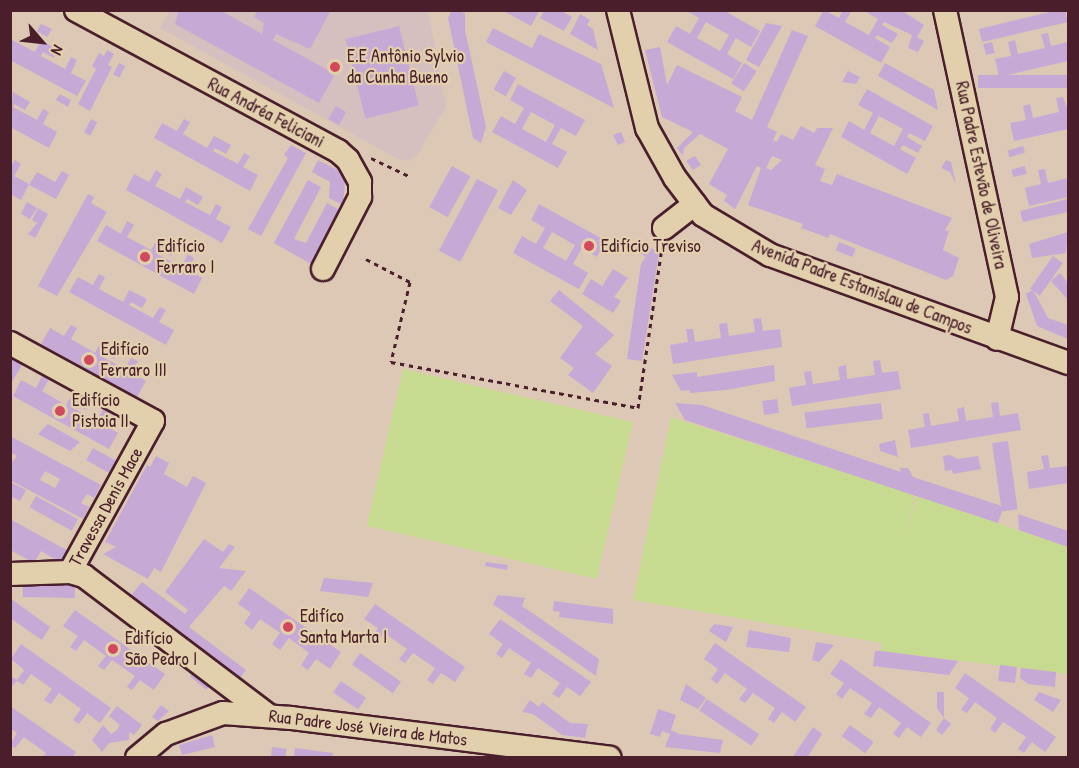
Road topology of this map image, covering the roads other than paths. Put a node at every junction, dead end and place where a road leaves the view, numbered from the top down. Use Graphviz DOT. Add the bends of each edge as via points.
graph roads {
  1 [pos="76,10"];
  2 [pos="618,10"];
  3 [pos="945,10"];
  4 [pos="695,204"];
  5 [pos="664,228"];
  6 [pos="323,269"];
  7 [pos="997,339"];
  8 [pos="10,344"];
  9 [pos="1068,363"];
  10 [pos="70,572"];
  11 [pos="10,574"];
  12 [pos="268,715"];
  13 [pos="498,750"];
  14 [pos="138,758"];
  15 [pos="610,758"];
  1 -- 6 [label="street, Rua Andréa Feliciani" via="338,151 348,160 360,182 360,197"];
  2 -- 4 [label="street, Avenida Padre Estanislau de Campos" via="647,128 675,178"];
  3 -- 7 [label="street, Rua Padre Estevão de Oliveira" via="1008,297"];
  4 -- 5 [label="street"];
  4 -- 7 [label="street, Avenida Padre Estanislau de Campos" via="735,237 770,255"];
  7 -- 9 [label="street, Avenida Padre Estanislau de Campos"];
  8 -- 10 [label="street, Travessa Denis Mace" via="153,421"];
  10 -- 11 [label="street, Travessa Denis Mace"];
  10 -- 12 [label="street" via="84,576 119,599"];
  12 -- 13 [label="street, Rua Padre José Vieira de Matos"];
  12 -- 14 [label="street, Rua Padre José Vieira de Matos" via="223,713 190,722 166,734"];
  13 -- 15 [label="street, Rua Padre José Vieira de Matos"];
}
